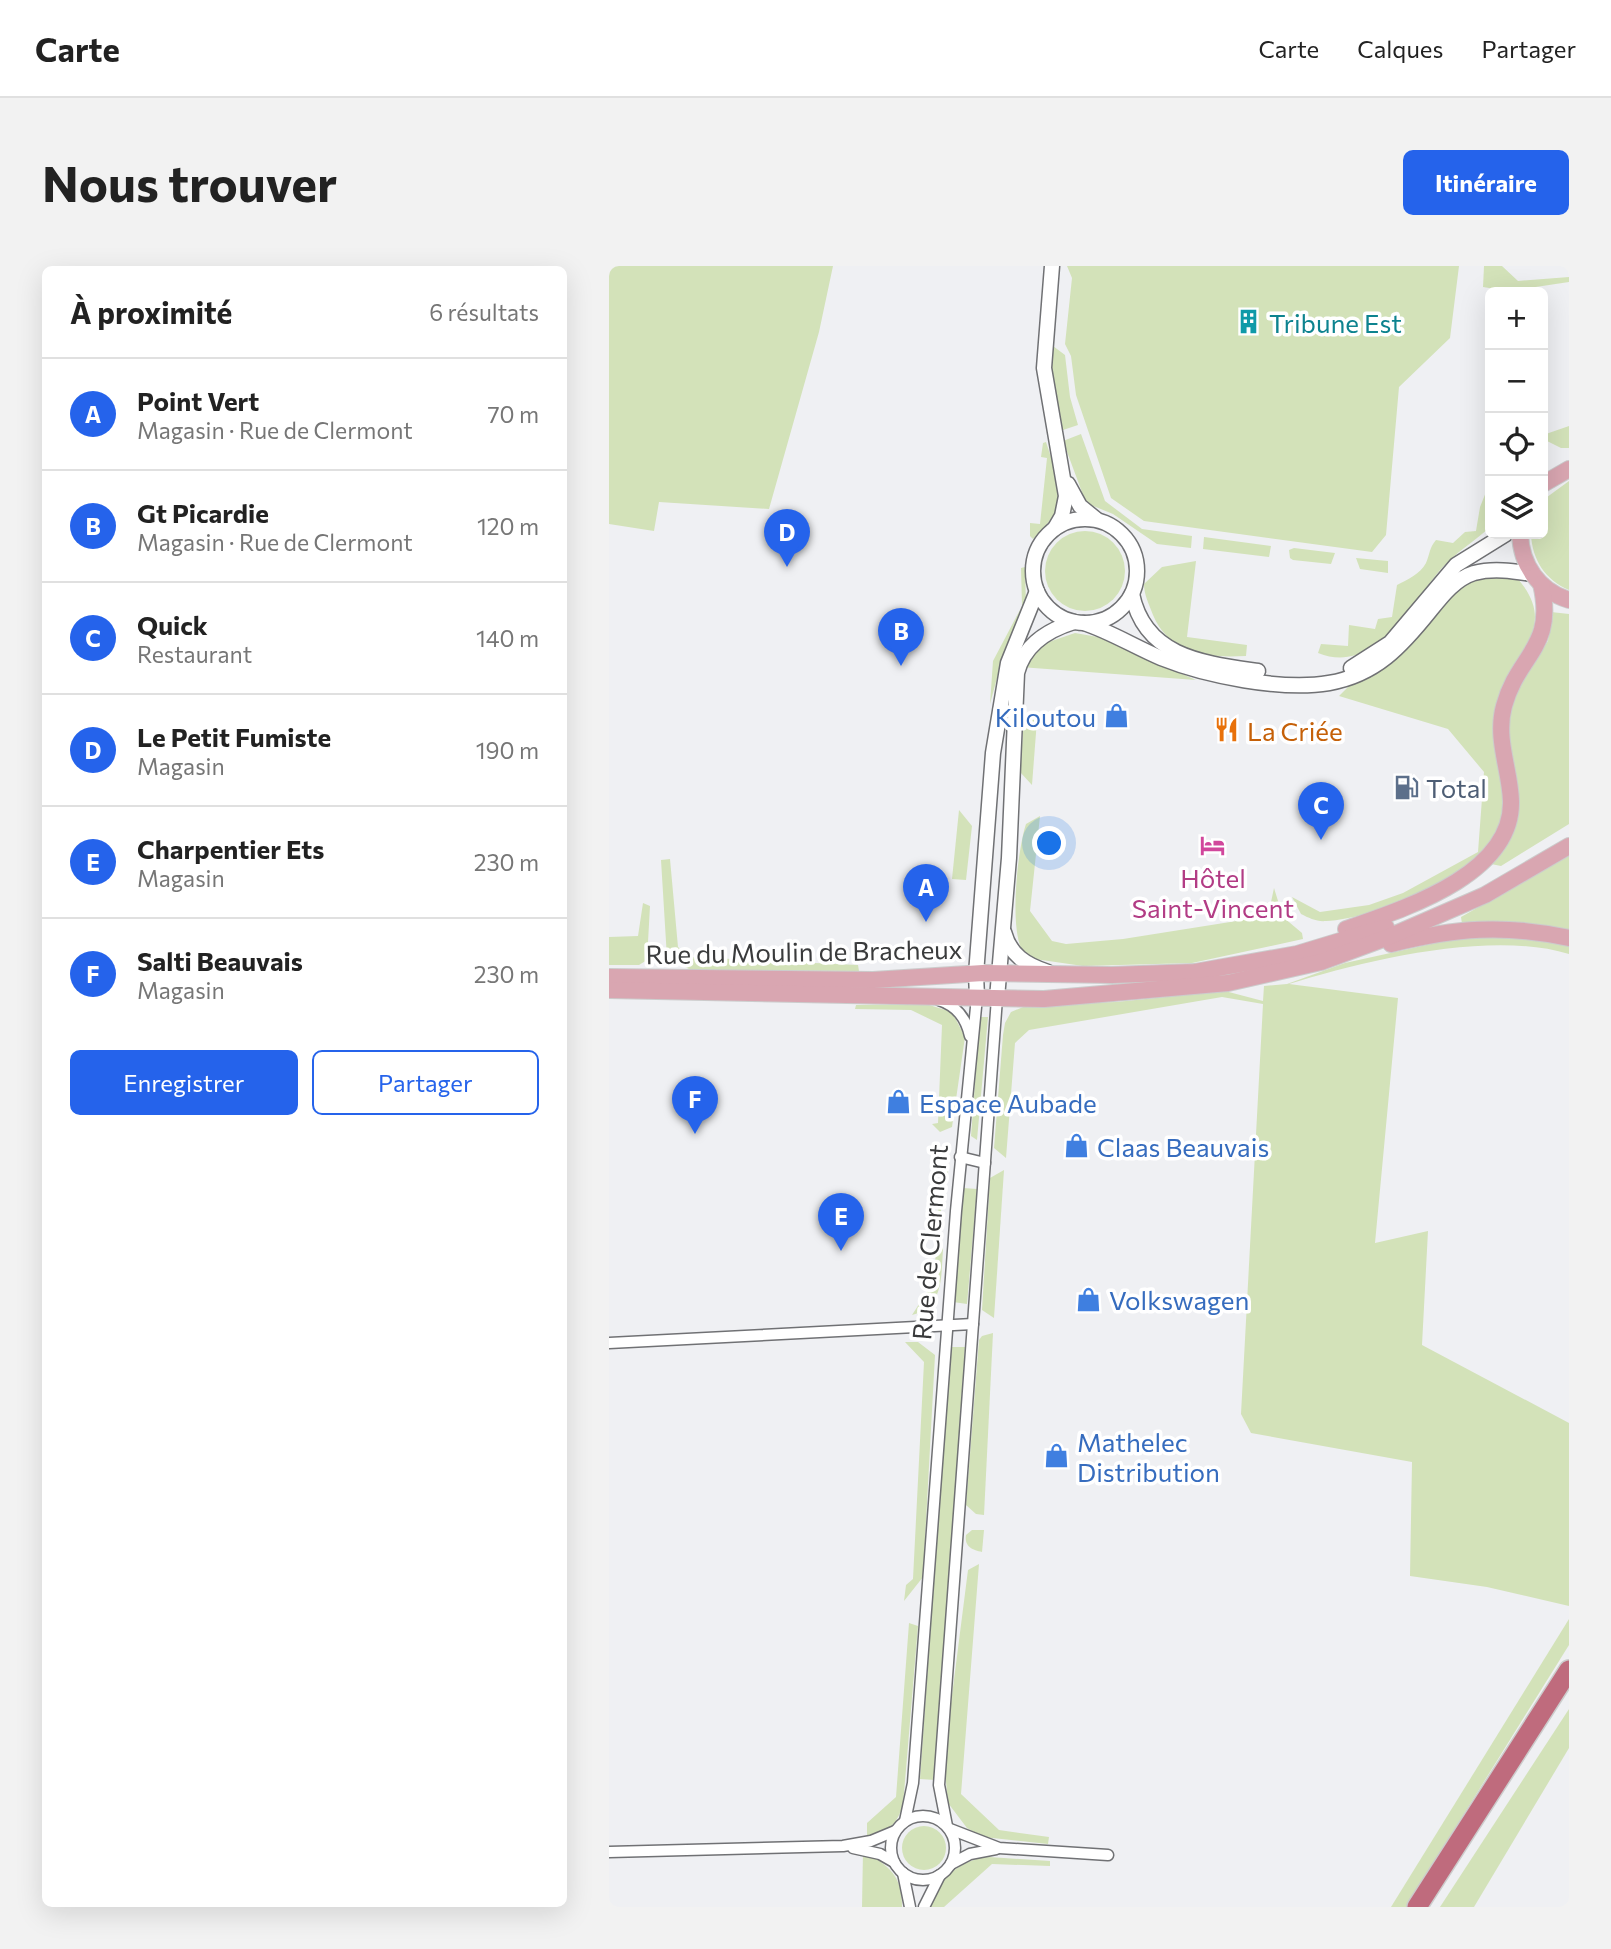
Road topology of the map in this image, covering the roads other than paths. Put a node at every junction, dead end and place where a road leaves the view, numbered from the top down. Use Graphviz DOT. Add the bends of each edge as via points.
graph roads {
  1 [pos="1052,266"];
  2 [pos="1059,455"];
  3 [pos="1569,469"];
  4 [pos="1548,481"];
  5 [pos="1097,520"];
  6 [pos="1054,529"];
  7 [pos="1498,539"];
  8 [pos="1521,539"];
  9 [pos="1537,579"];
  10 [pos="1037,591"];
  11 [pos="1132,594"];
  12 [pos="1569,600"];
  13 [pos="1079,622"];
  14 [pos="1569,835"];
  15 [pos="1569,846"];
  16 [pos="1003,925"];
  17 [pos="1569,938"];
  18 [pos="1321,962"];
  19 [pos="1195,972"];
  20 [pos="976,974"];
  21 [pos="999,974"];
  22 [pos="1056,974"];
  23 [pos="609,977"];
  24 [pos="609,990"];
  25 [pos="916,994"];
  26 [pos="977,997"];
  27 [pos="997,998"];
  28 [pos="971,1050"];
  29 [pos="960,1157"];
  30 [pos="985,1163"];
  31 [pos="974,1324"];
  32 [pos="947,1325"];
  33 [pos="609,1343"];
  34 [pos="1569,1670"];
  35 [pos="1569,1692"];
  36 [pos="905,1821"];
  37 [pos="948,1827"];
  38 [pos="895,1831"];
  39 [pos="843,1846"];
  40 [pos="999,1848"];
  41 [pos="609,1852"];
  42 [pos="1108,1855"];
  43 [pos="894,1862"];
  44 [pos="951,1864"];
  45 [pos="903,1873"];
  46 [pos="941,1875"];
  47 [pos="910,1907"];
  48 [pos="924,1907"];
  49 [pos="1417,1907"];
  50 [pos="1429,1907"];
  1 -- 2 [label="main road" via="1044,368"];
  2 -- 5 [label="main road" via="1076,500"];
  2 -- 6 [label="main road" via="1066,496"];
  3 -- 4 [label="main road"];
  5 -- 6 [label="main road" via="1072,520"];
  5 -- 11 [label="main road" via="1115,528 1131,545 1137,568"];
  6 -- 10 [label="main road" via="1035,557"];
  7 -- 11 [label="main road" via="1450,571 1403,630 1377,654 1356,666 1323,675 1247,669 1183,654 1146,630"];
  8 -- 9 [label="main road" via="1524,557"];
  9 -- 12 [label="main road"];
  9 -- 13 [label="main road" via="1498,570 1468,575 1448,590 1384,662 1323,684 1197,670"];
  9 -- 19 [label="main road" via="1545,606 1544,631 1512,684 1503,712 1501,741 1511,804 1504,835 1493,853 1452,883 1386,914 1306,942"];
  10 -- 13 [label="main road" via="1054,612"];
  10 -- 20 [label="main road, Rue de Clermont" via="1011,655 993,753"];
  11 -- 13 [label="main road" via="1112,615"];
  13 -- 16 [label="main road, Rue de Clermont" via="1054,630 1033,644 1017,673"];
  14 -- 19 [label="main road" via="1488,882 1390,925 1297,954"];
  15 -- 18 [label="main road" via="1466,904"];
  16 -- 21 [label="main road, Rue de Clermont"];
  16 -- 22 [label="main road" via="1018,958"];
  17 -- 18 [label="main road" via="1503,928 1461,929"];
  18 -- 27 [label="main road, Rue du Moulin de Bracheux" via="1177,990"];
  19 -- 22 [label="main road, Rue du Moulin de Bracheux"];
  20 -- 21 [label="main road, Rue du Moulin de Bracheux"];
  20 -- 23 [label="main road, Rue du Moulin de Bracheux" via="854,980"];
  20 -- 26 [label="main road, Rue de Clermont"];
  21 -- 22 [label="main road, Rue du Moulin de Bracheux"];
  21 -- 27 [label="main road, Rue de Clermont"];
  24 -- 25 [label="main road, Rue du Moulin de Bracheux"];
  25 -- 26 [label="main road, Rue du Moulin de Bracheux"];
  25 -- 28 [label="street" via="957,1009 968,1027"];
  26 -- 27 [label="main road, Rue du Moulin de Bracheux"];
  26 -- 28 [label="street, Rue de Clermont"];
  27 -- 30 [label="street, Rue de Clermont"];
  28 -- 29 [label="street, Rue de Clermont"];
  29 -- 30 [label="street"];
  29 -- 32 [label="street, Rue de Clermont"];
  30 -- 31 [label="street, Rue de Clermont"];
  31 -- 32 [label="street"];
  31 -- 37 [label="street, Rue de Clermont" via="939,1785"];
  32 -- 33 [label="street"];
  32 -- 36 [label="street, Rue de Clermont" via="913,1783"];
  34 -- 49 [label="highway"];
  35 -- 50 [label="highway"];
  36 -- 37 [label="street" via="927,1815"];
  36 -- 38 [label="street"];
  37 -- 40 [label="street"];
  37 -- 44 [label="street" via="955,1846"];
  38 -- 39 [label="street"];
  38 -- 43 [label="street" via="891,1844"];
  39 -- 41 [label="street"];
  39 -- 43 [label="street"];
  40 -- 42 [label="street"];
  40 -- 44 [label="street"];
  43 -- 45 [label="street"];
  44 -- 46 [label="street"];
  45 -- 46 [label="street" via="924,1880"];
  45 -- 47 [label="street"];
  46 -- 48 [label="street"];
}
